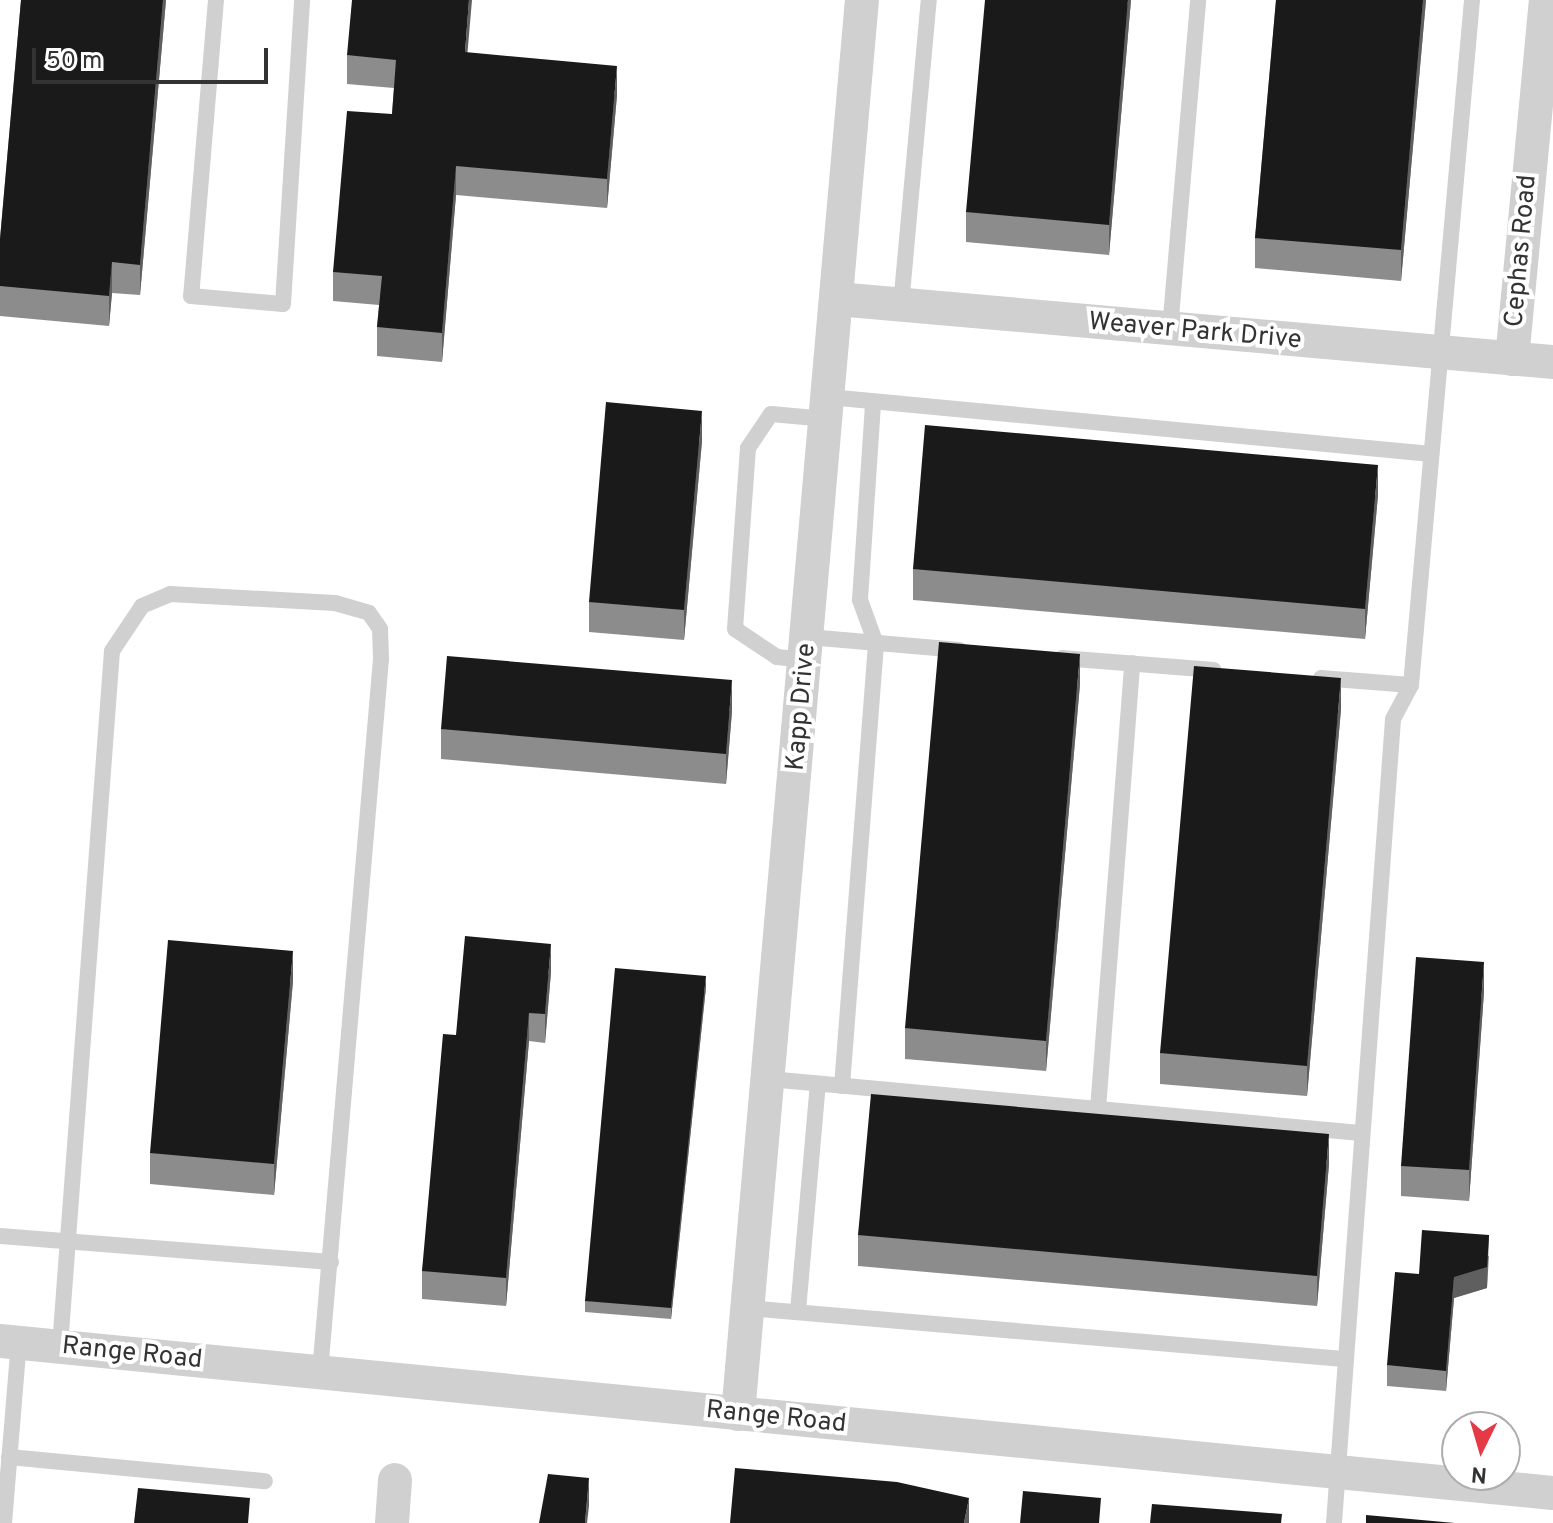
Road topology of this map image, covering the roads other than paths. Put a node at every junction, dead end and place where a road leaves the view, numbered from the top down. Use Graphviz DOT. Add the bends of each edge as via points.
graph roads {
  1 [pos="216,0"];
  2 [pos="302,0"];
  3 [pos="862,0"];
  4 [pos="929,0"];
  5 [pos="1198,0"];
  6 [pos="1472,0"];
  7 [pos="1546,0"];
  8 [pos="837,299"];
  9 [pos="901,305"];
  10 [pos="1170,329"];
  11 [pos="1438,354"];
  12 [pos="1512,359"];
  13 [pos="1553,362"];
  14 [pos="873,402"];
  15 [pos="828,408"];
  16 [pos="1431,454"];
  17 [pos="876,644"];
  18 [pos="807,648"];
  19 [pos="981,652"];
  20 [pos="1041,657"];
  21 [pos="1132,663"];
  22 [pos="1240,672"];
  23 [pos="1302,676"];
  24 [pos="1411,685"];
  25 [pos="769,1079"];
  26 [pos="818,1084"];
  27 [pos="842,1086"];
  28 [pos="1098,1109"];
  29 [pos="1361,1133"];
  30 [pos="0,1236"];
  31 [pos="68,1241"];
  32 [pos="331,1262"];
  33 [pos="748,1308"];
  34 [pos="798,1311"];
  35 [pos="9,1341"];
  36 [pos="60,1346"];
  37 [pos="1344,1359"];
  38 [pos="320,1372"];
  39 [pos="738,1414"];
  40 [pos="9,1457"];
  41 [pos="1337,1472"];
  42 [pos="395,1480"];
  43 [pos="265,1481"];
  44 [pos="1553,1493"];
  45 [pos="4,1523"];
  46 [pos="392,1523"];
  47 [pos="1334,1523"];
  1 -- 2 [label="lane" via="191,296 283,304"];
  3 -- 8 [label="street, Kapp Drive"];
  4 -- 9 [label="lane"];
  5 -- 10 [label="lane"];
  6 -- 11 [label="lane"];
  7 -- 12 [label="street, Cephas Road"];
  8 -- 9 [label="street, Weaver Park Drive"];
  8 -- 15 [label="street, Kapp Drive"];
  9 -- 10 [label="street, Weaver Park Drive"];
  10 -- 11 [label="street, Weaver Park Drive"];
  11 -- 12 [label="street, Weaver Park Drive"];
  11 -- 16 [label="lane"];
  12 -- 13 [label="street, Weaver Park Drive"];
  14 -- 15 [label="lane"];
  14 -- 16 [label="lane"];
  14 -- 17 [label="lane" via="860,600"];
  15 -- 18 [label="street, Kapp Drive"];
  15 -- 18 [label="lane" via="771,414 748,448 735,629 777,657"];
  16 -- 24 [label="lane"];
  17 -- 18 [label="lane"];
  17 -- 19 [label="lane"];
  17 -- 27 [label="lane"];
  18 -- 25 [label="street, Kapp Drive"];
  20 -- 21 [label="lane"];
  21 -- 22 [label="lane"];
  21 -- 28 [label="lane"];
  23 -- 24 [label="lane"];
  24 -- 29 [label="lane" via="1393,719"];
  25 -- 26 [label="lane"];
  25 -- 33 [label="street, Kapp Drive"];
  26 -- 27 [label="lane"];
  26 -- 34 [label="lane"];
  27 -- 28 [label="lane"];
  28 -- 29 [label="lane"];
  29 -- 37 [label="lane"];
  30 -- 31 [label="lane"];
  31 -- 32 [label="lane"];
  31 -- 32 [label="lane" via="112,651 142,606 170,594 335,603 369,613 380,629 381,659"];
  31 -- 36 [label="lane"];
  32 -- 38 [label="lane"];
  33 -- 34 [label="lane"];
  33 -- 39 [label="street, Kapp Drive"];
  34 -- 37 [label="lane"];
  35 -- 36 [label="street, Range Road"];
  35 -- 40 [label="lane"];
  36 -- 38 [label="street, Range Road"];
  37 -- 41 [label="lane"];
  38 -- 39 [label="street, Range Road"];
  39 -- 41 [label="street, Range Road"];
  40 -- 43 [label="lane"];
  40 -- 45 [label="lane"];
  41 -- 44 [label="street, Range Road"];
  41 -- 47 [label="lane"];
  42 -- 46 [label="street"];
}
